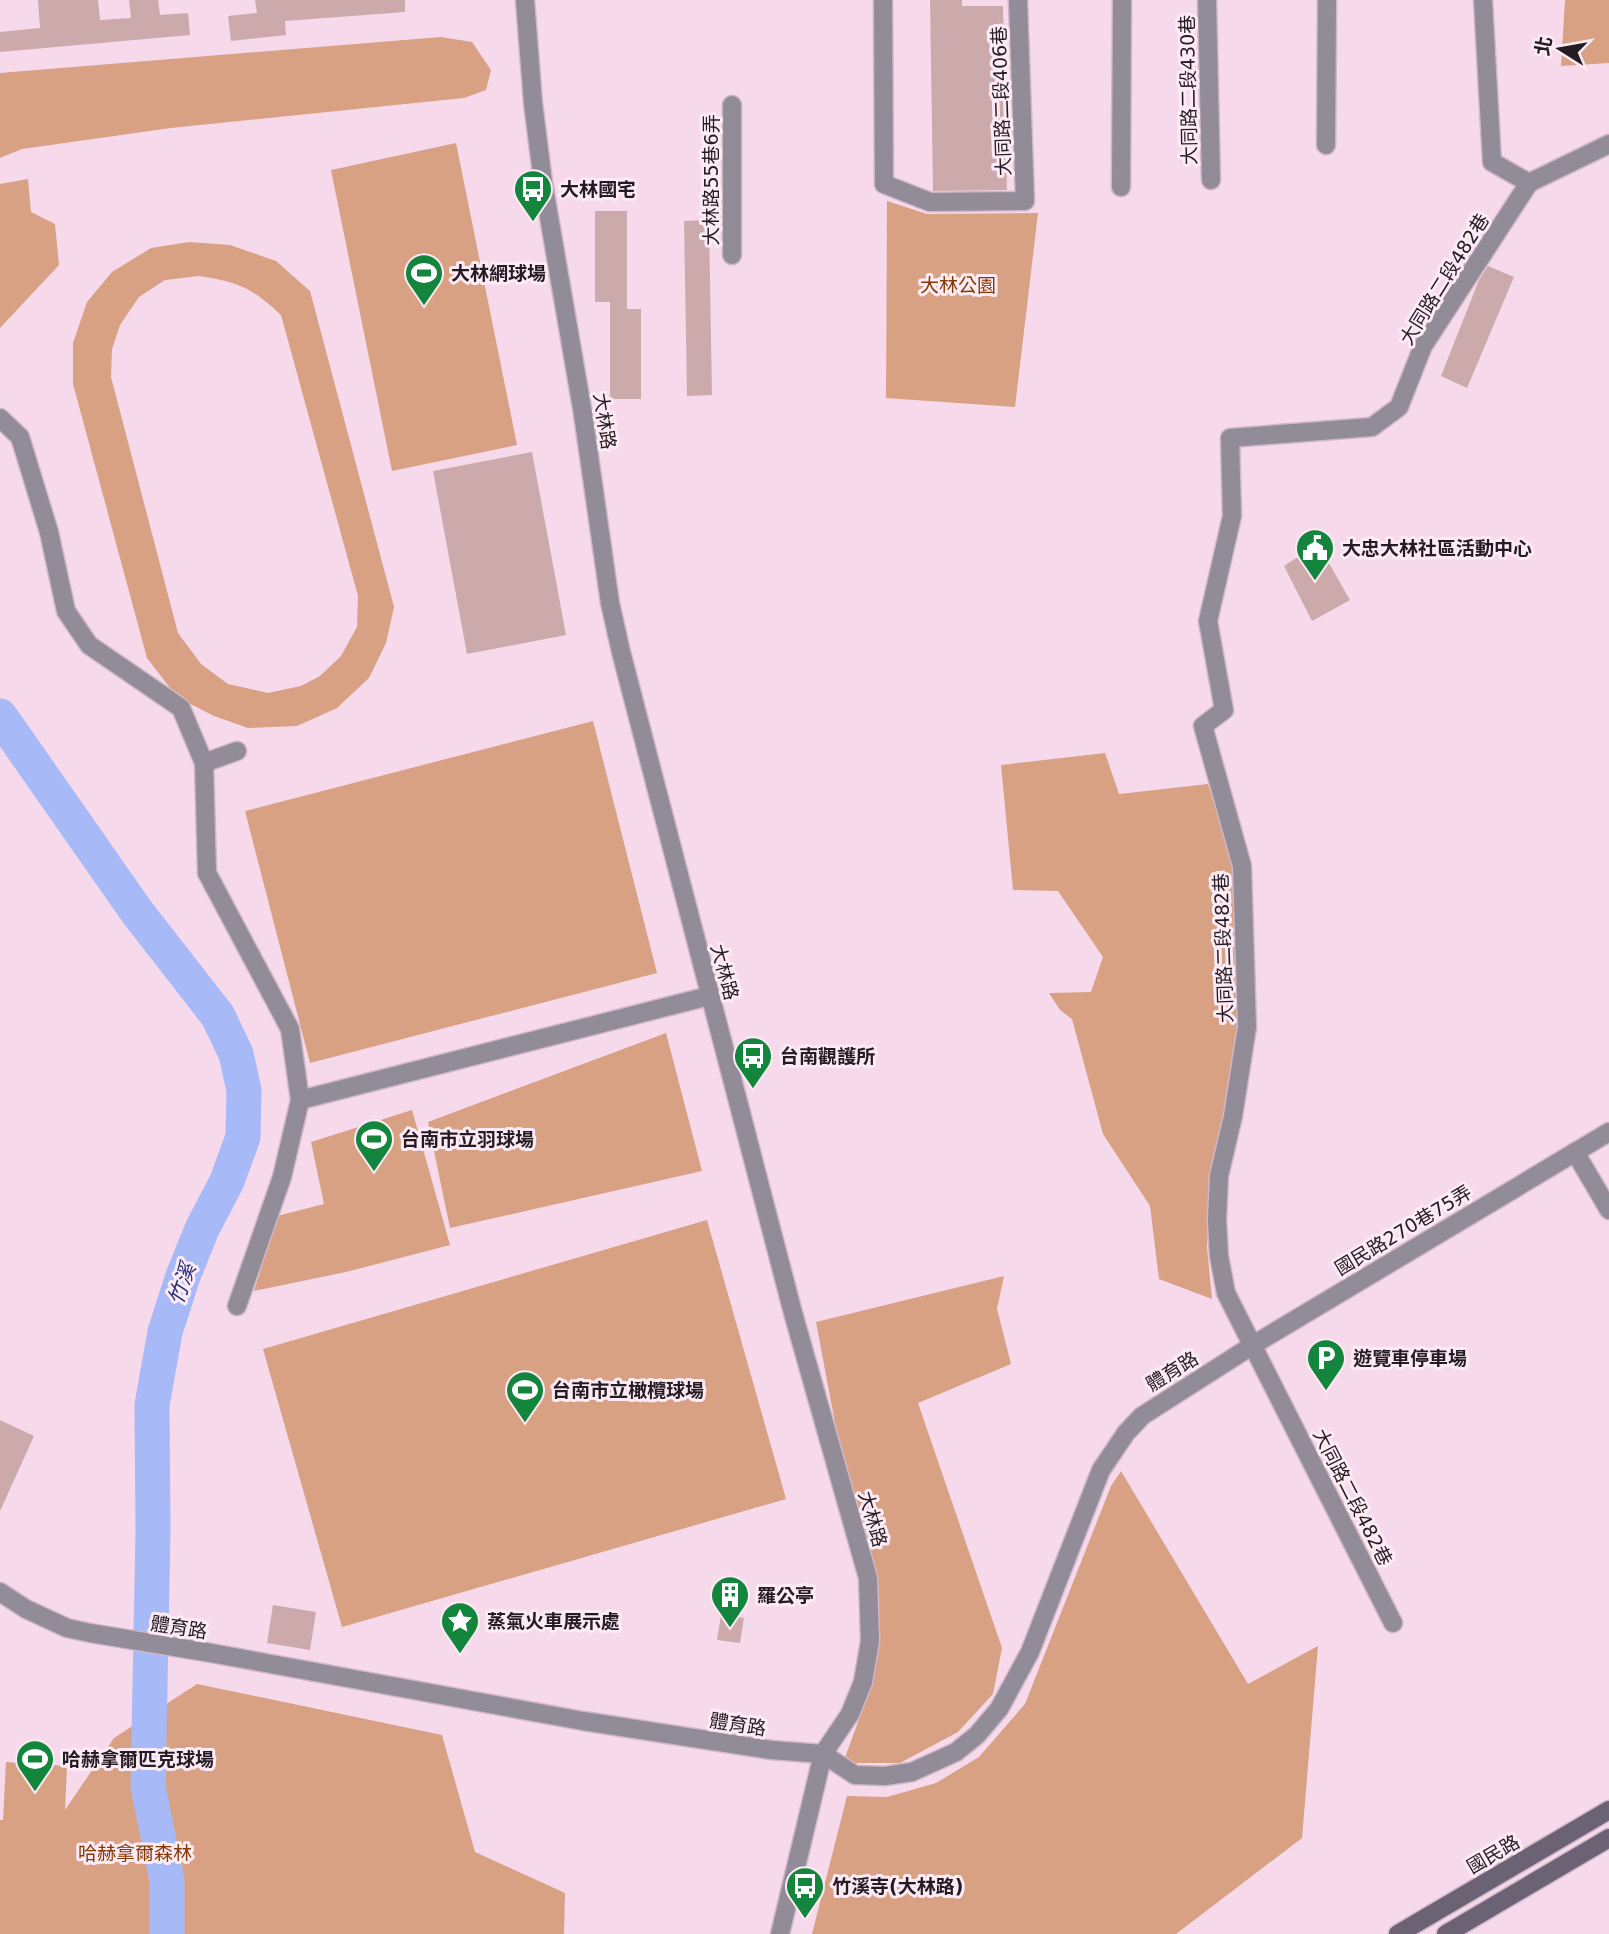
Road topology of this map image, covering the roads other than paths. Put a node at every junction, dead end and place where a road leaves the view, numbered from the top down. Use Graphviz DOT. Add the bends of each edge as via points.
graph roads {
  1 [pos="524,0"];
  2 [pos="883,0"];
  3 [pos="1018,0"];
  4 [pos="1122,0"];
  5 [pos="1207,0"];
  6 [pos="1327,0"];
  7 [pos="1483,0"];
  8 [pos="732,104"];
  9 [pos="1609,144"];
  10 [pos="1326,145"];
  11 [pos="1211,180"];
  12 [pos="1529,183"];
  13 [pos="1121,187"];
  14 [pos="732,256"];
  15 [pos="0,418"];
  16 [pos="237,751"];
  17 [pos="204,762"];
  18 [pos="709,996"];
  19 [pos="300,1100"];
  20 [pos="1609,1132"];
  21 [pos="1576,1152"];
  22 [pos="1609,1210"];
  23 [pos="237,1306"];
  24 [pos="1253,1345"];
  25 [pos="0,1592"];
  26 [pos="1393,1623"];
  27 [pos="822,1754"];
  28 [pos="1609,1810"];
  29 [pos="1609,1838"];
  30 [pos="780,1934"];
  31 [pos="1398,1934"];
  32 [pos="1446,1934"];
  1 -- 18 [label="street, 大林路" via="543,182 610,603"];
  2 -- 3 [label="street, 大同路二段406巷" via="884,184 930,202 1025,201"];
  4 -- 13 [label="street"];
  5 -- 11 [label="street, 大同路二段430巷"];
  6 -- 10 [label="street"];
  7 -- 12 [label="street" via="1492,162"];
  8 -- 14 [label="street, 大林路55巷6弄"];
  9 -- 12 [label="street"];
  12 -- 24 [label="street, 大同路二段482巷" via="1423,346 1399,407 1372,426 1230,438 1232,516 1208,621 1224,710 1203,726 1242,866 1247,1027 1219,1176 1217,1220 1226,1293"];
  15 -- 17 [label="street" via="20,437 49,532 66,611 89,645 181,708"];
  16 -- 17 [label="street"];
  17 -- 19 [label="street" via="207,873 290,1029"];
  18 -- 19 [label="street"];
  18 -- 27 [label="street, 大林路" via="868,1577 870,1641 863,1682 850,1714"];
  19 -- 23 [label="street" via="282,1177"];
  20 -- 21 [label="street, 國民路270巷75弄"];
  21 -- 22 [label="street"];
  21 -- 24 [label="street, 國民路270巷75弄"];
  24 -- 26 [label="street, 大同路二段482巷"];
  24 -- 27 [label="street, 體育路" via="1142,1416 1112,1451 1020,1672 999,1709 977,1735 933,1763 885,1776 855,1775"];
  25 -- 27 [label="street, 體育路" via="67,1628 109,1637 583,1721"];
  27 -- 30 [label="street, 大林路"];
  28 -- 31 [label="street, 國民路"];
  29 -- 32 [label="street"];
}
